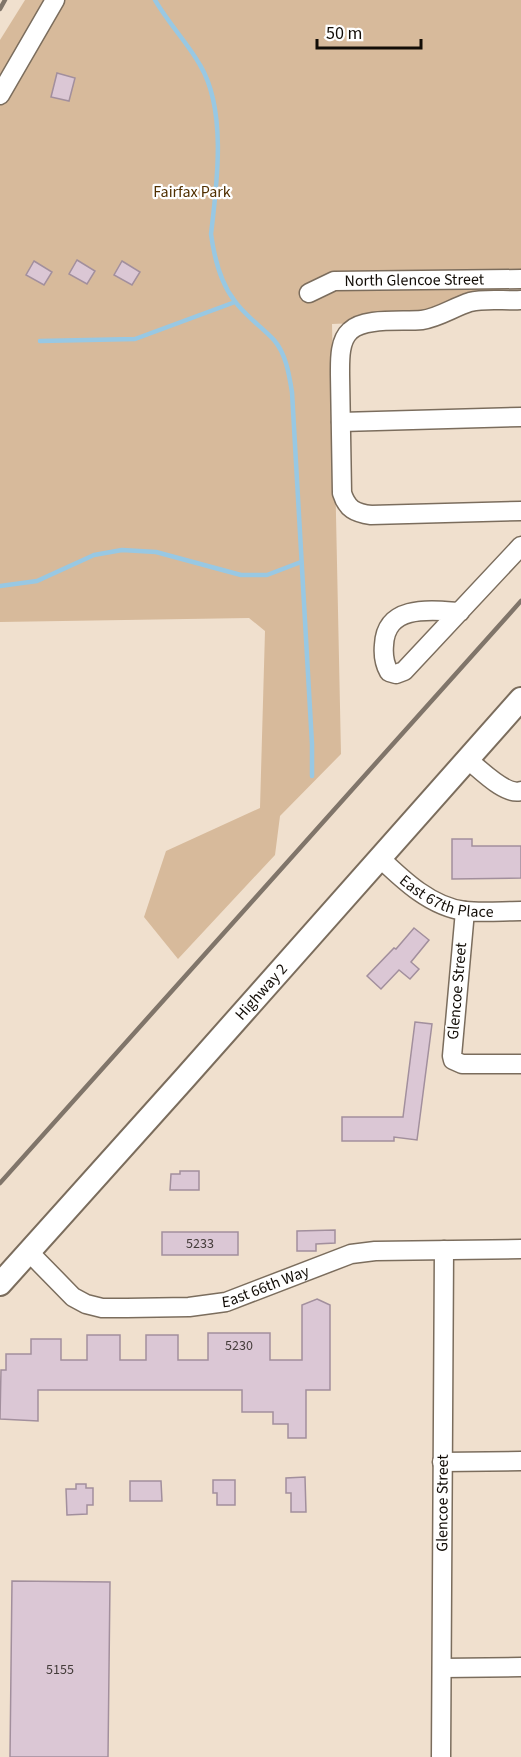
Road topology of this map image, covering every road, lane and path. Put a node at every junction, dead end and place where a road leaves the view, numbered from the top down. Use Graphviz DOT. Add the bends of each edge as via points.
graph roads {
  1 [pos="55,0"];
  2 [pos="0,95"];
  3 [pos="521,279"];
  4 [pos="309,293"];
  5 [pos="521,300"];
  6 [pos="521,417"];
  7 [pos="341,422"];
  8 [pos="521,511"];
  9 [pos="521,546"];
  10 [pos="460,612"];
  11 [pos="521,699"];
  12 [pos="467,759"];
  13 [pos="521,791"];
  14 [pos="380,858"];
  15 [pos="465,911"];
  16 [pos="521,911"];
  17 [pos="521,1064"];
  18 [pos="444,1250"];
  19 [pos="521,1250"];
  20 [pos="28,1251"];
  21 [pos="0,1284"];
  22 [pos="521,1461"];
  23 [pos="442,1462"];
  24 [pos="521,1667"];
  25 [pos="442,1668"];
  26 [pos="441,1757"];
  1 -- 2 [label="street"];
  3 -- 4 [label="street, North Glencoe Street" via="334,281"];
  5 -- 7 [label="street" via="473,302 425,320 357,326 349,332 340,356"];
  6 -- 7 [label="street"];
  7 -- 8 [label="street" via="342,493 355,512 371,515"];
  9 -- 10 [label="street"];
  11 -- 12 [label="main road, Highway 2"];
  12 -- 13 [label="street" via="507,791"];
  12 -- 14 [label="main road, Highway 2"];
  14 -- 15 [label="street, East 67th Place" via="426,896"];
  14 -- 20 [label="main road, Highway 2"];
  15 -- 16 [label="street, East 67th Place"];
  15 -- 17 [label="street, Glencoe Street" via="453,1060 462,1064"];
  18 -- 19 [label="street, East 66th Way"];
  18 -- 20 [label="street, East 66th Way" via="351,1254 226,1302 136,1308 102,1308 73,1297"];
  18 -- 23 [label="street, Glencoe Street"];
  20 -- 21 [label="main road, Highway 2"];
  22 -- 23 [label="street"];
  23 -- 25 [label="street, Glencoe Street"];
  24 -- 25 [label="street"];
  25 -- 26 [label="street, Glencoe Street"];
}
